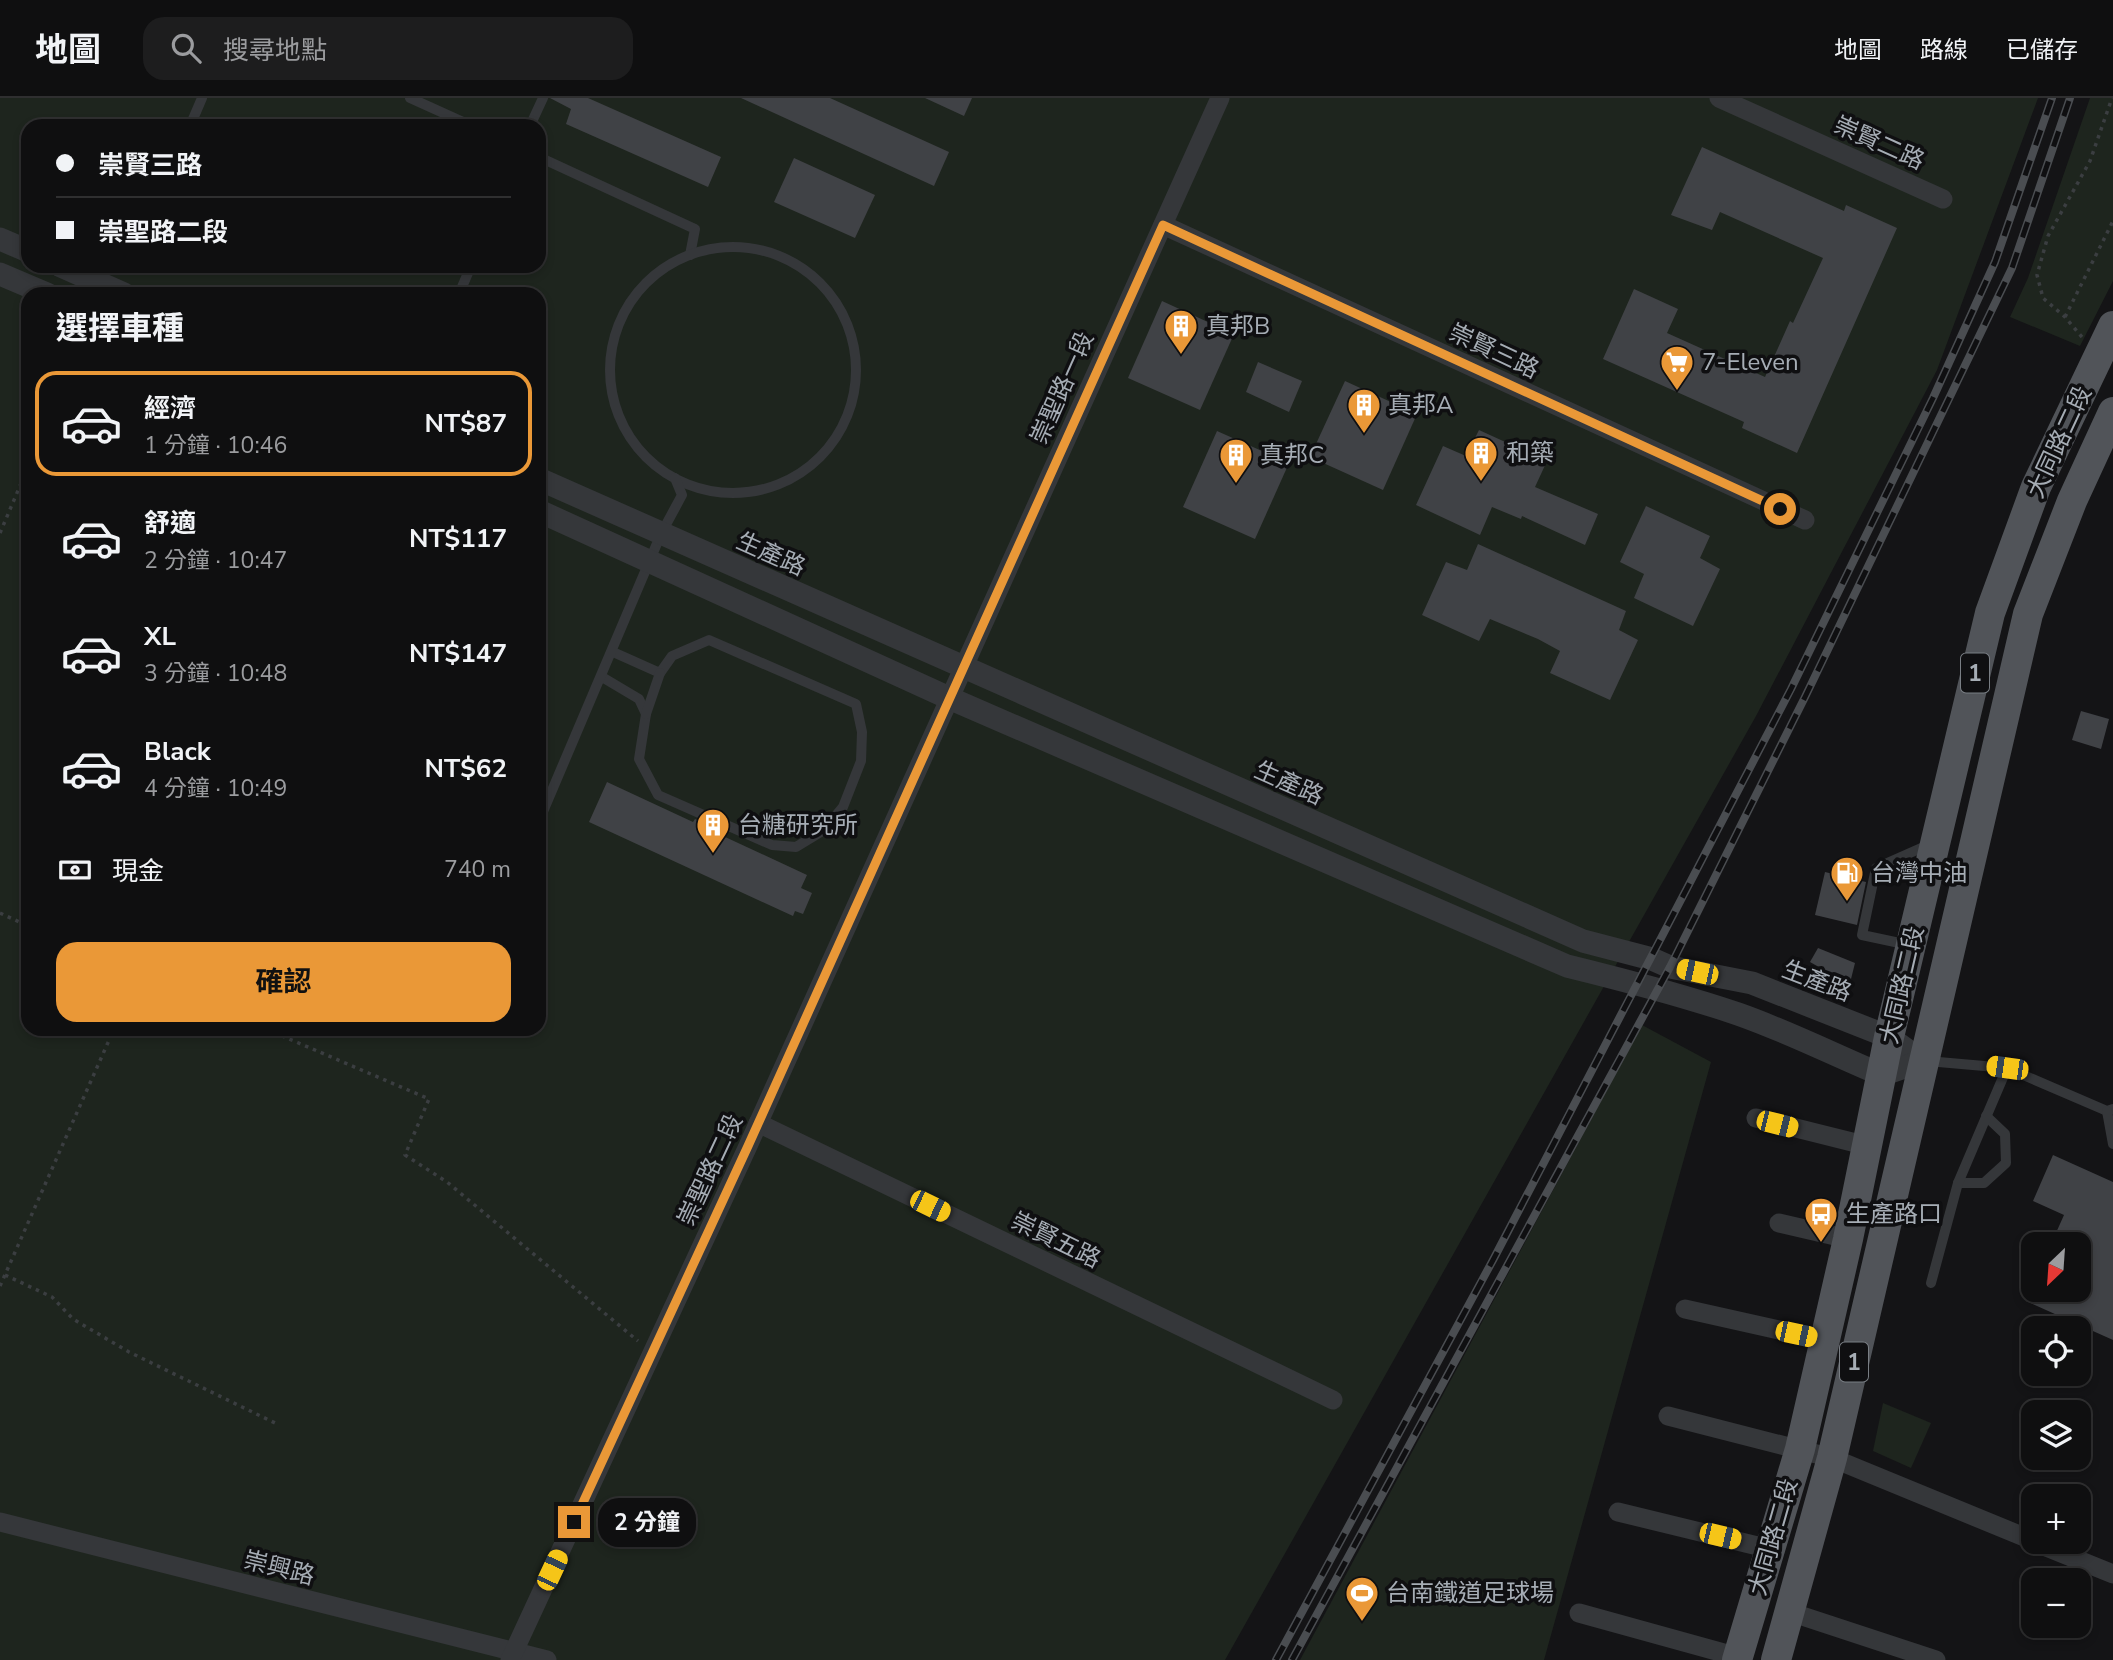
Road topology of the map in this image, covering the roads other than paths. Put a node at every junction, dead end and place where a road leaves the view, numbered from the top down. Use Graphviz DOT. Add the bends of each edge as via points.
graph roads {
  1 [pos="202,98"];
  2 [pos="410,98"];
  3 [pos="543,98"];
  4 [pos="1220,98"];
  5 [pos="1719,98"];
  6 [pos="193,119"];
  7 [pos="456,119"];
  8 [pos="533,119"];
  9 [pos="546,159"];
  10 [pos="1943,199"];
  11 [pos="1163,225"];
  12 [pos="0,239"];
  13 [pos="21,248"];
  14 [pos="690,255"];
  15 [pos="77,273"];
  16 [pos="0,274"];
  17 [pos="31,287"];
  18 [pos="108,287"];
  19 [pos="2113,326"];
  20 [pos="2113,412"];
  21 [pos="675,478"];
  22 [pos="546,482"];
  23 [pos="546,514"];
  24 [pos="1805,520"];
  25 [pos="661,534"];
  26 [pos="650,561"];
  27 [pos="613,652"];
  28 [pos="962,668"];
  29 [pos="660,673"];
  30 [pos="602,677"];
  31 [pos="949,698"];
  32 [pos="646,714"];
  33 [pos="546,805"];
  34 [pos="1935,842"];
  35 [pos="1910,945"];
  36 [pos="1889,1037"];
  37 [pos="1922,1061"];
  38 [pos="2007,1068"];
  39 [pos="1882,1075"];
  40 [pos="2110,1110"];
  41 [pos="1986,1116"];
  42 [pos="1756,1118"];
  43 [pos="758,1123"];
  44 [pos="2113,1144"];
  45 [pos="1868,1146"];
  46 [pos="1958,1184"];
  47 [pos="1779,1223"];
  48 [pos="1848,1239"];
  49 [pos="1931,1283"];
  50 [pos="1685,1309"];
  51 [pos="1824,1340"];
  52 [pos="1333,1400"];
  53 [pos="1668,1416"];
  54 [pos="1800,1449"];
  55 [pos="1832,1458"];
  56 [pos="1618,1512"];
  57 [pos="0,1522"];
  58 [pos="2021,1537"];
  59 [pos="1770,1549"];
  60 [pos="2064,1554"];
  61 [pos="2113,1574"];
  62 [pos="1790,1612"];
  63 [pos="1579,1613"];
  64 [pos="512,1656"];
  65 [pos="1738,1658"];
  66 [pos="547,1660"];
  67 [pos="1776,1660"];
  68 [pos="1936,1660"];
  1 -- 6 [label="lane"];
  2 -- 7 [label="lane"];
  3 -- 8 [label="lane"];
  4 -- 11 [label="street, 崇聖路一段"];
  5 -- 10 [label="street, 崇賢二路"];
  9 -- 14 [label="lane" via="695,229"];
  11 -- 24 [label="street, 崇賢三路"];
  11 -- 28 [label="street, 崇聖路一段"];
  12 -- 13 [label="street"];
  14 -- 21 [label="lane" via="674,260 642,284 620,317 609,355 611,395 625,432 650,462"];
  14 -- 21 [label="lane" via="712,247 751,247 789,259 829,293 846,320 857,361 853,403 835,441 806,471 768,489 726,494"];
  15 -- 18 [label="street"];
  16 -- 17 [label="street"];
  19 -- 34 [label="main road, 大同路二段 / 1" via="2036,487 1990,612"];
  20 -- 37 [label="main road, 大同路二段 / 1" via="2028,614"];
  21 -- 25 [label="lane" via="682,495"];
  22 -- 25 [label="street, 生產路"];
  23 -- 26 [label="street"];
  25 -- 26 [label="lane"];
  25 -- 28 [label="street, 生產路"];
  26 -- 27 [label="lane"];
  26 -- 31 [label="street"];
  27 -- 29 [label="lane"];
  27 -- 30 [label="lane"];
  28 -- 31 [label="street, 崇聖路一段"];
  28 -- 36 [label="street, 生產路" via="1583,941 1670,967 1752,983"];
  29 -- 32 [label="lane"];
  29 -- 32 [label="lane" via="673,656 709,640 856,704 862,761 843,807 824,831 796,847 772,845 658,795 639,759"];
  30 -- 32 [label="lane" via="639,699"];
  30 -- 33 [label="lane"];
  31 -- 39 [label="street" via="1567,967 1639,983 1738,1014"];
  31 -- 43 [label="street, 崇聖路二段"];
  34 -- 35 [label="main road, 大同路二段 / 1"];
  34 -- 35 [label="lane" via="1876,868 1861,935"];
  35 -- 36 [label="main road, 大同路二段 / 1"];
  36 -- 37 [label="street, 生產路"];
  36 -- 39 [label="main road, 大同路二段 / 1"];
  37 -- 38 [label="lane"];
  37 -- 39 [label="street"];
  37 -- 55 [label="main road, 大同路二段 / 1"];
  38 -- 40 [label="lane"];
  38 -- 41 [label="lane"];
  39 -- 45 [label="main road, 大同路二段 / 1"];
  40 -- 44 [label="lane"];
  41 -- 46 [label="lane"];
  41 -- 46 [label="lane" via="2005,1134 2006,1163 1984,1183"];
  42 -- 45 [label="street"];
  43 -- 52 [label="street, 崇賢五路"];
  43 -- 64 [label="street, 崇聖路二段"];
  45 -- 48 [label="main road, 大同路二段 / 1"];
  46 -- 49 [label="lane"];
  47 -- 48 [label="street"];
  48 -- 51 [label="main road, 大同路二段 / 1"];
  50 -- 51 [label="street"];
  51 -- 54 [label="main road, 大同路二段 / 1"];
  53 -- 54 [label="street"];
  54 -- 55 [label="street"];
  54 -- 59 [label="main road, 大同路二段 / 1"];
  55 -- 58 [label="street"];
  55 -- 62 [label="main road, 大同路二段 / 1"];
  56 -- 59 [label="street"];
  57 -- 64 [label="street, 崇興路"];
  59 -- 65 [label="main road, 大同路二段 / 1"];
  60 -- 61 [label="street"];
  62 -- 67 [label="main road, 大同路二段 / 1"];
  62 -- 68 [label="street"];
  63 -- 65 [label="street"];
  64 -- 66 [label="street, 崇興路"];
}
